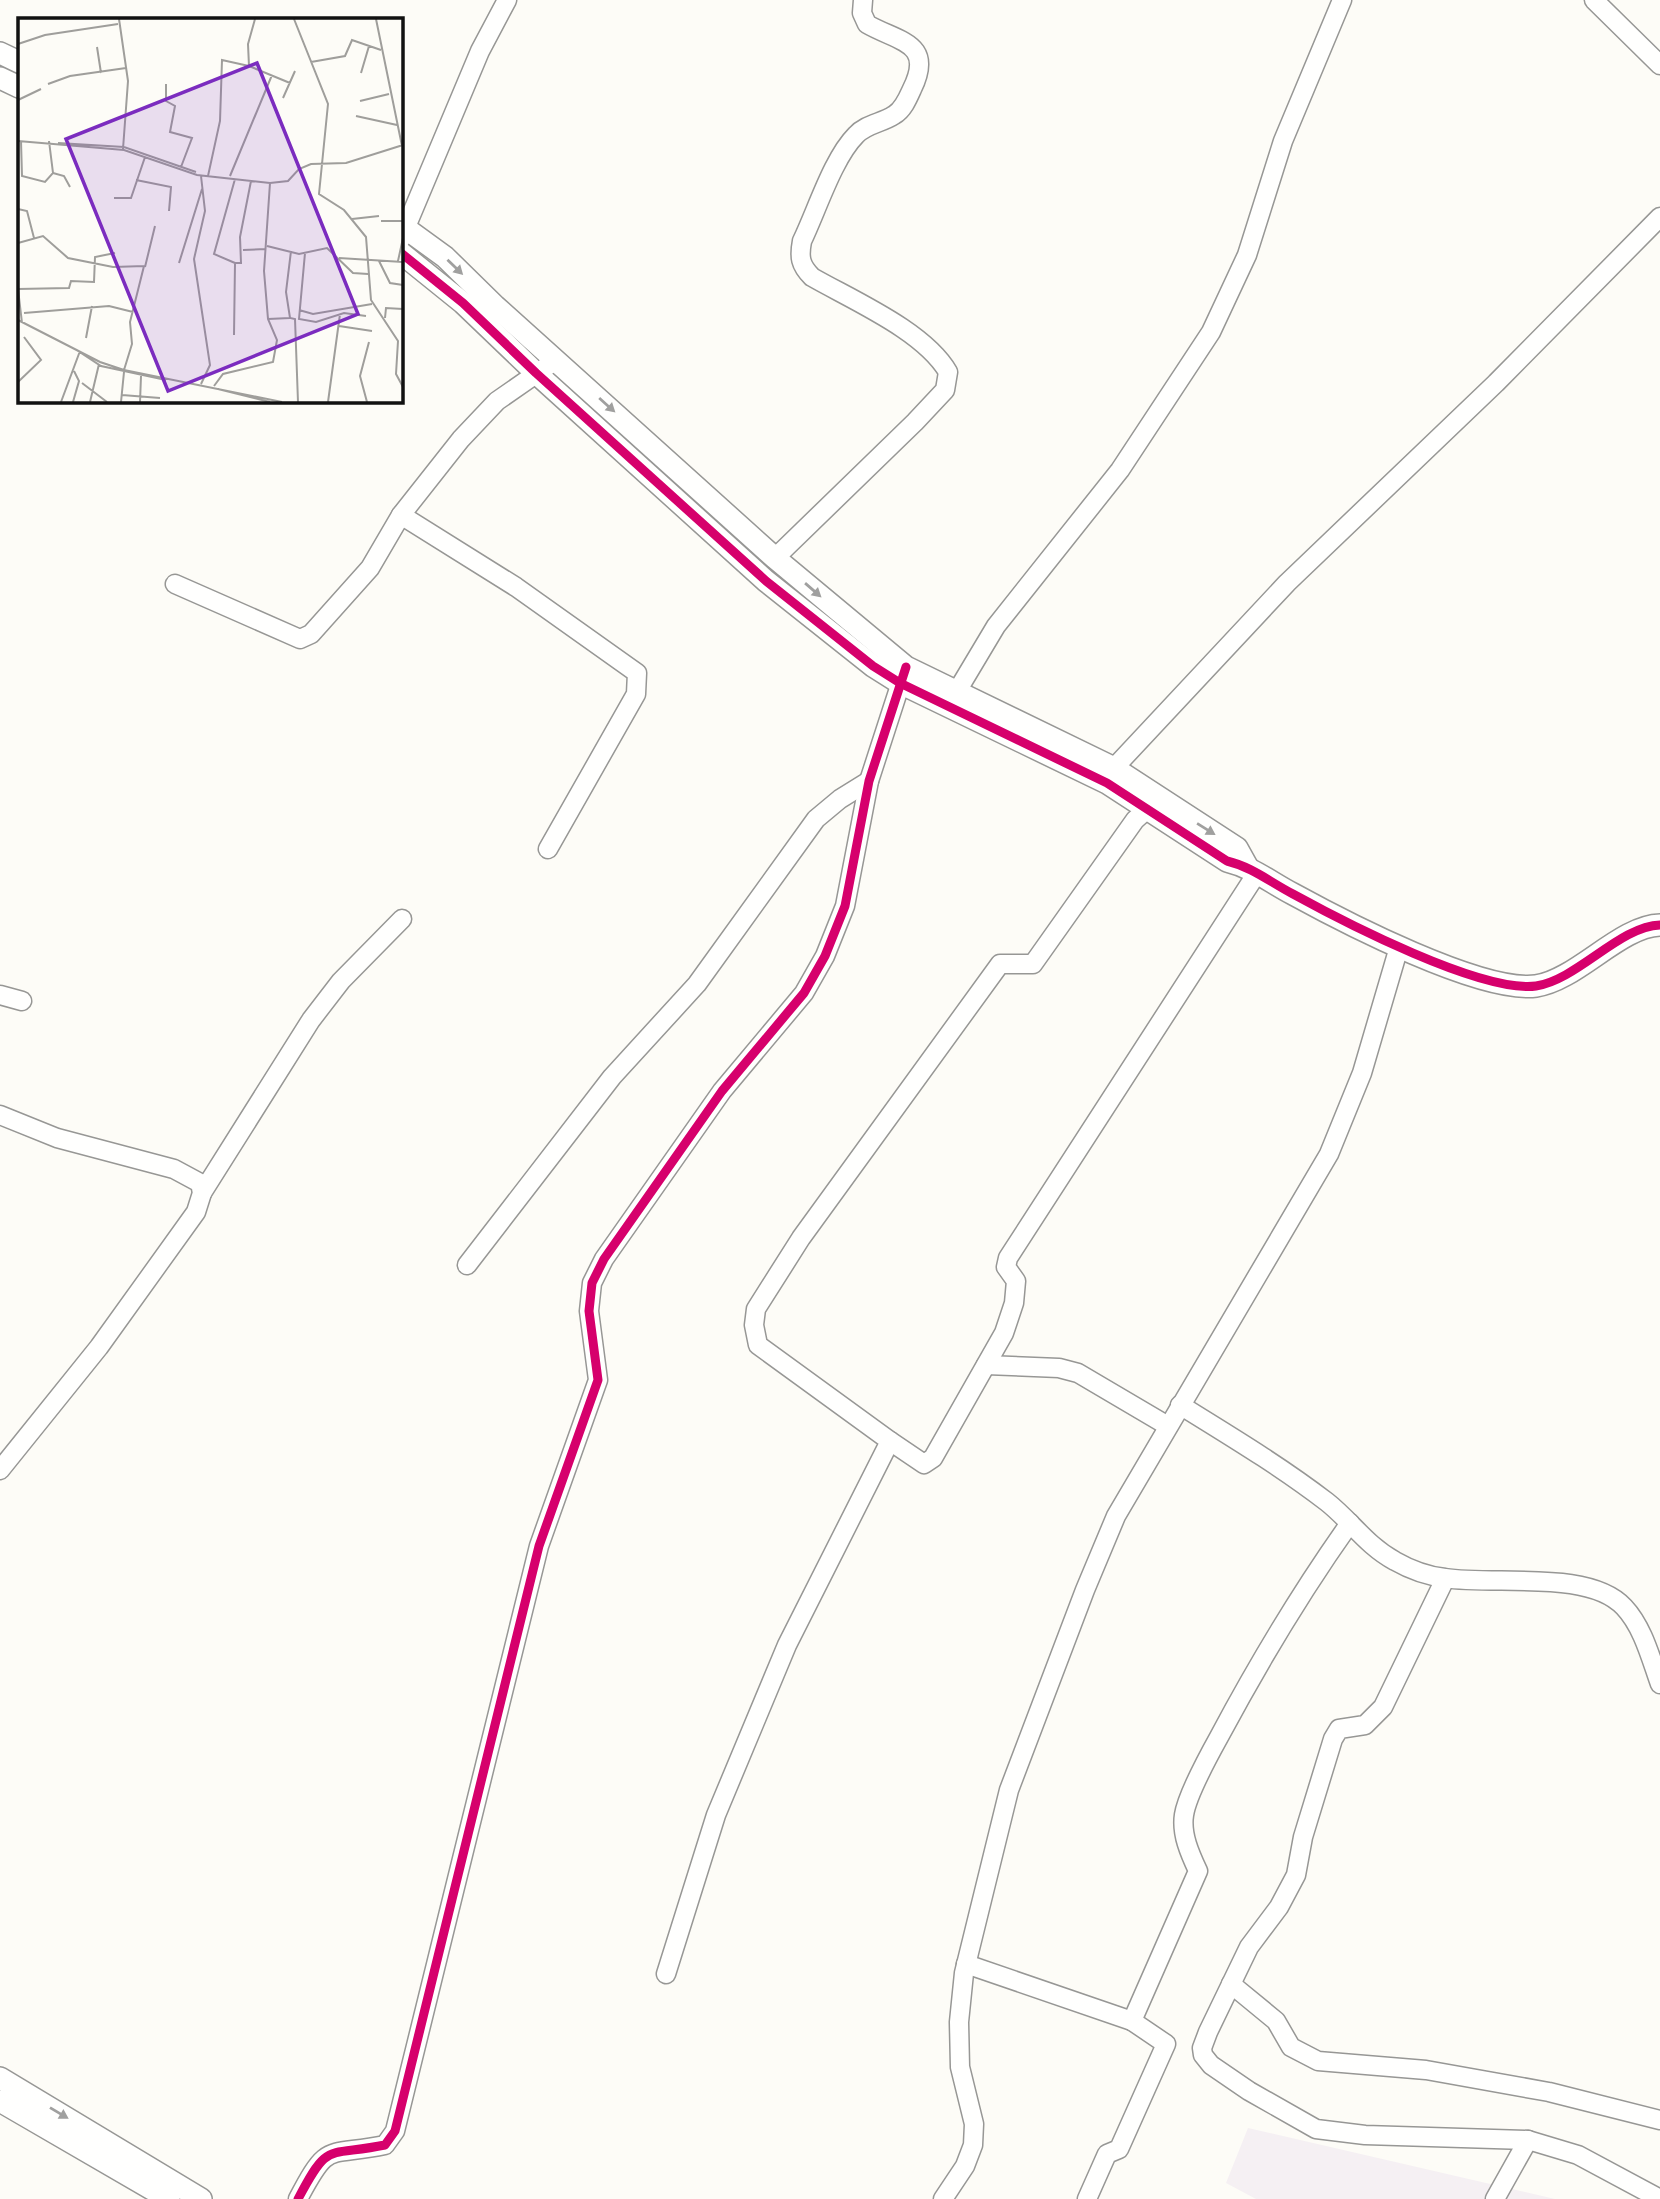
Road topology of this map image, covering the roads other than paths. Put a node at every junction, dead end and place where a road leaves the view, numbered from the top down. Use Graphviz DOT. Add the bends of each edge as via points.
graph roads {
  1 [pos="507,0"];
  2 [pos="863,0"];
  3 [pos="1342,0"];
  4 [pos="1593,1"];
  5 [pos="0,53"];
  6 [pos="18,62"];
  7 [pos="1660,65"];
  8 [pos="0,78"];
  9 [pos="18,87"];
  10 [pos="1660,217"];
  11 [pos="403,231"];
  12 [pos="402,254"];
  13 [pos="556,360"];
  14 [pos="536,373"];
  15 [pos="401,515"];
  16 [pos="775,558"];
  17 [pos="175,584"];
  18 [pos="903,675"];
  19 [pos="952,700"];
  20 [pos="1114,768"];
  21 [pos="869,781"];
  22 [pos="1153,804"];
  23 [pos="548,849"];
  24 [pos="1252,869"];
  25 [pos="402,919"];
  26 [pos="1660,925"];
  27 [pos="1399,947"];
  28 [pos="0,995"];
  29 [pos="22,1000"];
  30 [pos="0,1115"];
  31 [pos="202,1193"];
  32 [pos="467,1265"];
  33 [pos="986,1365"];
  34 [pos="1180,1405"];
  35 [pos="1168,1426"];
  36 [pos="890,1441"];
  37 [pos="0,1470"];
  38 [pos="1349,1523"];
  39 [pos="1445,1578"];
  40 [pos="1660,1684"];
  41 [pos="966,1964"];
  42 [pos="666,1975"];
  43 [pos="1231,1984"];
  44 [pos="1132,2021"];
  45 [pos="0,2078"];
  46 [pos="0,2101"];
  47 [pos="1660,2120"];
  48 [pos="1528,2140"];
  49 [pos="169,2199"];
  50 [pos="201,2199"];
  51 [pos="298,2199"];
  52 [pos="943,2199"];
  53 [pos="1087,2199"];
  54 [pos="1495,2199"];
  55 [pos="1660,2199"];
  1 -- 11 [label="street" via="480,51"];
  2 -- 16 [label="street" via="867,24 910,43 919,55 919,69 897,114 864,128 845,150 802,240 799,256 812,277 917,339 939,355 948,372 945,390"];
  3 -- 19 [label="street" via="1283,141 1230,297 1120,470 996,625"];
  4 -- 7 [label="street"];
  5 -- 6 [label="street"];
  8 -- 9 [label="street"];
  10 -- 20 [label="street" via="1496,383 1287,583"];
  11 -- 13 [label="street, one-way" via="445,257"];
  12 -- 14 [label="street" via="463,303"];
  13 -- 14 [label="street"];
  13 -- 16 [label="street, one-way"];
  14 -- 15 [label="street" via="497,401 475,424"];
  14 -- 18 [label="street" via="766,581 873,666"];
  15 -- 17 [label="street" via="370,568 316,629 300,639"];
  15 -- 23 [label="street" via="516,587 637,673 636,694"];
  16 -- 18 [label="street, one-way"];
  18 -- 19 [label="street"];
  18 -- 21 [label="street"];
  19 -- 20 [label="street"];
  19 -- 22 [label="street"];
  20 -- 22 [label="street"];
  21 -- 32 [label="street" via="816,819 697,984 612,1077"];
  21 -- 51 [label="street" via="845,906 825,956 804,993 722,1091 604,1259 592,1283 589,1311 598,1380 539,1546 395,2131 385,2145 329,2153 315,2166"];
  22 -- 24 [label="street" via="1227,861"];
  22 -- 36 [label="street" via="1135,820 1033,964 1000,964 801,1238 756,1309 758,1345"];
  24 -- 27 [label="street" via="1291,894"];
  24 -- 33 [label="street" via="1009,1258 1006,1267 1016,1280 1014,1303"];
  25 -- 31 [label="street" via="341,981 311,1020"];
  26 -- 27 [label="street" via="1537,986 1506,985"];
  27 -- 34 [label="street" via="1362,1073 1329,1154"];
  28 -- 29 [label="street"];
  30 -- 31 [label="street" via="57,1138 174,1169 200,1183"];
  31 -- 37 [label="street" via="196,1212 99,1347"];
  33 -- 35 [label="street" via="1078,1373"];
  33 -- 36 [label="street" via="933,1458 924,1464"];
  34 -- 35 [label="street"];
  34 -- 38 [label="street" via="1299,1481"];
  35 -- 41 [label="street" via="1116,1516 1009,1790"];
  36 -- 42 [label="street" via="772,1681 716,1815"];
  38 -- 39 [label="street" via="1371,1546 1396,1562"];
  38 -- 44 [label="street" via="1297,1598 1207,1759 1184,1814 1187,1849 1198,1871"];
  39 -- 40 [label="street" via="1558,1582 1596,1589 1624,1607 1640,1632"];
  39 -- 43 [label="street" via="1383,1707 1365,1725 1339,1730 1333,1739 1296,1875"];
  41 -- 44 [label="street"];
  41 -- 52 [label="street" via="959,2022 960,2067 974,2124 973,2145"];
  43 -- 47 [label="street" via="1276,2021 1291,2046 1318,2061 1426,2070 1549,2092"];
  43 -- 48 [label="street" via="1203,2055 1249,2091 1316,2129"];
  44 -- 53 [label="street" via="1166,2044 1119,2150 1107,2154"];
  45 -- 50 [label="street, one-way"];
  46 -- 49 [label="street"];
  48 -- 54 [label="street"];
  48 -- 55 [label="street" via="1578,2155"];
}
